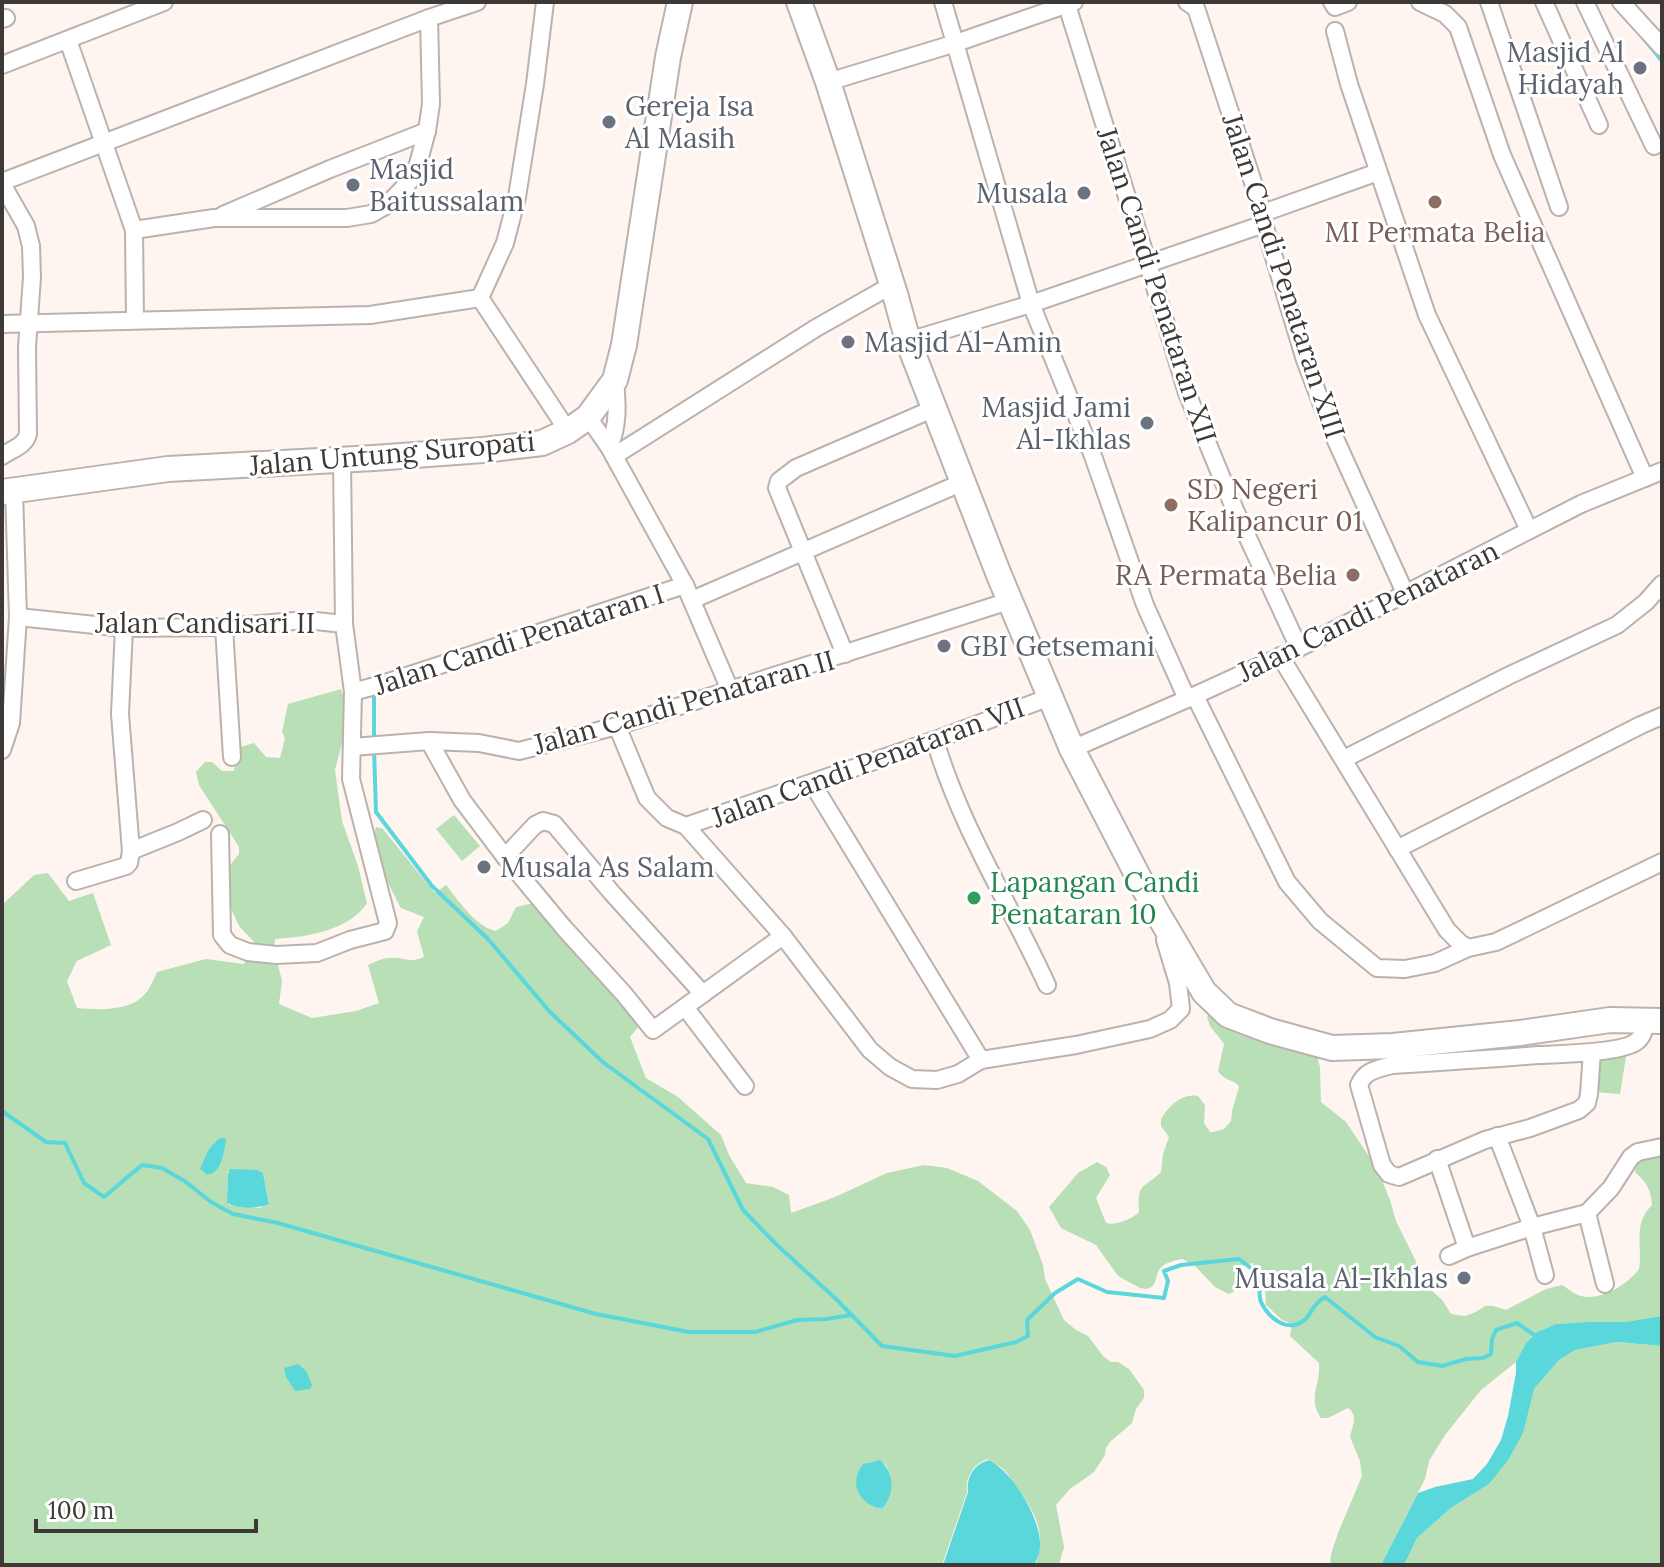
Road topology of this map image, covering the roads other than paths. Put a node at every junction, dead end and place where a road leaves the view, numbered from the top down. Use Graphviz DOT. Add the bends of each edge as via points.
graph roads {
  1 [pos="164,2"];
  2 [pos="477,2"];
  3 [pos="545,2"];
  4 [pos="680,2"];
  5 [pos="799,2"];
  6 [pos="943,2"];
  7 [pos="1187,2"];
  8 [pos="1332,2"];
  9 [pos="1348,2"];
  10 [pos="1420,2"];
  11 [pos="1489,2"];
  12 [pos="1544,2"];
  13 [pos="1585,2"];
  14 [pos="1621,2"];
  15 [pos="1069,3"];
  16 [pos="429,18"];
  17 [pos="1335,31"];
  18 [pos="68,40"];
  19 [pos="956,43"];
  20 [pos="1662,47"];
  21 [pos="2,65"];
  22 [pos="828,82"];
  23 [pos="1599,125"];
  24 [pos="427,131"];
  25 [pos="104,142"];
  26 [pos="1654,146"];
  27 [pos="1378,172"];
  28 [pos="2,183"];
  29 [pos="1559,207"];
  30 [pos="214,218"];
  31 [pos="1263,218"];
  32 [pos="134,230"];
  33 [pos="1148,264"];
  34 [pos="892,285"];
  35 [pos="480,298"];
  36 [pos="1031,304"];
  37 [pos="135,320"];
  38 [pos="28,323"];
  39 [pos="2,324"];
  40 [pos="908,341"];
  41 [pos="615,380"];
  42 [pos="935,408"];
  43 [pos="578,424"];
  44 [pos="612,452"];
  45 [pos="2,456"];
  46 [pos="342,460"];
  47 [pos="1662,471"];
  48 [pos="1645,478"];
  49 [pos="963,482"];
  50 [pos="8,492"];
  51 [pos="1529,530"];
  52 [pos="803,551"];
  53 [pos="1662,584"];
  54 [pos="688,593"];
  55 [pos="1406,595"];
  56 [pos="1009,601"];
  57 [pos="18,617"];
  58 [pos="344,624"];
  59 [pos="224,627"];
  60 [pos="124,628"];
  61 [pos="1299,648"];
  62 [pos="845,654"];
  63 [pos="1280,656"];
  64 [pos="730,690"];
  65 [pos="353,692"];
  66 [pos="1050,697"];
  67 [pos="1191,698"];
  68 [pos="1662,716"];
  69 [pos="617,726"];
  70 [pos="935,740"];
  71 [pos="429,741"];
  72 [pos="366,746"];
  73 [pos="1072,749"];
  74 [pos="2,750"];
  75 [pos="232,757"];
  76 [pos="1344,759"];
  77 [pos="812,783"];
  78 [pos="203,820"];
  79 [pos="686,826"];
  80 [pos="220,834"];
  81 [pos="1397,849"];
  82 [pos="131,851"];
  83 [pos="505,857"];
  84 [pos="1662,862"];
  85 [pos="76,881"];
  86 [pos="1155,909"];
  87 [pos="783,936"];
  88 [pos="1468,948"];
  89 [pos="1047,985"];
  90 [pos="703,994"];
  91 [pos="685,1007"];
  92 [pos="1653,1020"];
  93 [pos="1592,1052"];
  94 [pos="981,1060"];
  95 [pos="745,1086"];
  96 [pos="1497,1136"];
  97 [pos="1662,1147"];
  98 [pos="1437,1159"];
  99 [pos="1587,1213"];
  100 [pos="1532,1227"];
  101 [pos="1467,1248"];
  102 [pos="1449,1256"];
  103 [pos="1545,1275"];
  104 [pos="1605,1284"];
  1 -- 18 [label="street"];
  2 -- 16 [label="street"];
  3 -- 35 [label="street" via="517,197 505,243"];
  4 -- 41 [label="main road"];
  5 -- 22 [label="main road"];
  6 -- 19 [label="street"];
  7 -- 31 [label="street, Jalan Candi Penataran XIII" via="1196,8"];
  8 -- 9 [label="street" via="1335,7"];
  10 -- 48 [label="street" via="1458,27 1502,155"];
  11 -- 29 [label="street"];
  12 -- 23 [label="street"];
  13 -- 26 [label="street"];
  14 -- 20 [label="street"];
  15 -- 19 [label="street, Jalan Candi Penataran XII"];
  15 -- 33 [label="street, Jalan Candi Penataran XII"];
  16 -- 24 [label="street"];
  16 -- 25 [label="street"];
  17 -- 27 [label="street"];
  18 -- 21 [label="street"];
  18 -- 25 [label="street"];
  19 -- 22 [label="street, Jalan Candi Penataran XII"];
  19 -- 36 [label="street"];
  22 -- 34 [label="main road"];
  24 -- 30 [label="street"];
  24 -- 30 [label="street" via="409,182 371,214"];
  25 -- 28 [label="street"];
  25 -- 32 [label="street"];
  27 -- 31 [label="street"];
  27 -- 51 [label="street" via="1427,315"];
  28 -- 38 [label="street" via="30,238"];
  30 -- 32 [label="street"];
  31 -- 33 [label="street"];
  31 -- 55 [label="street, Jalan Candi Penataran XIII" via="1333,434"];
  32 -- 37 [label="street"];
  33 -- 36 [label="street"];
  33 -- 61 [label="street, Jalan Candi Penataran XII" via="1187,393"];
  34 -- 40 [label="main road"];
  34 -- 44 [label="street"];
  35 -- 37 [label="street" via="370,315"];
  35 -- 43 [label="street"];
  36 -- 40 [label="street"];
  36 -- 67 [label="street" via="1093,456 1145,605"];
  37 -- 38 [label="street"];
  38 -- 39 [label="street"];
  38 -- 45 [label="street" via="28,434 26,441"];
  40 -- 42 [label="main road"];
  41 -- 43 [label="main road"];
  41 -- 44 [label="street" via="618,413"];
  42 -- 49 [label="main road"];
  42 -- 52 [label="street" via="796,468 779,481 777,488"];
  43 -- 44 [label="street"];
  43 -- 46 [label="main road, Jalan Untung Suropati" via="542,443"];
  44 -- 54 [label="street"];
  46 -- 50 [label="main road, Jalan Untung Suropati" via="168,469"];
  46 -- 58 [label="street"];
  47 -- 48 [label="street, Jalan Candi Penataran"];
  48 -- 51 [label="street, Jalan Candi Penataran"];
  49 -- 52 [label="street, Jalan Candi Penataran I"];
  49 -- 56 [label="main road"];
  50 -- 57 [label="street"];
  51 -- 55 [label="street, Jalan Candi Penataran"];
  52 -- 54 [label="street, Jalan Candi Penataran I"];
  52 -- 62 [label="street"];
  53 -- 76 [label="street" via="1617,625"];
  54 -- 64 [label="street"];
  54 -- 65 [label="street, Jalan Candi Penataran I"];
  55 -- 61 [label="street, Jalan Candi Penataran"];
  56 -- 62 [label="street, Jalan Candi Penataran II"];
  56 -- 66 [label="main road"];
  57 -- 60 [label="street, Jalan Candisari II"];
  57 -- 74 [label="street" via="11,723"];
  58 -- 59 [label="street, Jalan Candisari II" via="306,620"];
  58 -- 65 [label="street"];
  59 -- 60 [label="street, Jalan Candisari II"];
  59 -- 75 [label="street"];
  60 -- 82 [label="street" via="120,714"];
  61 -- 63 [label="street, Jalan Candi Penataran"];
  62 -- 64 [label="street, Jalan Candi Penataran II"];
  63 -- 67 [label="street, Jalan Candi Penataran"];
  63 -- 76 [label="street"];
  64 -- 69 [label="street, Jalan Candi Penataran II"];
  65 -- 72 [label="street"];
  66 -- 70 [label="street, Jalan Candi Penataran VII"];
  66 -- 73 [label="main road"];
  67 -- 73 [label="street, Jalan Candi Penataran"];
  67 -- 88 [label="street" via="1287,882 1320,921 1377,968 1435,963"];
  68 -- 81 [label="street"];
  69 -- 71 [label="street, Jalan Candi Penataran II" via="519,751"];
  69 -- 79 [label="street" via="647,798 667,818"];
  70 -- 77 [label="street, Jalan Candi Penataran VII"];
  70 -- 89 [label="street" via="967,823"];
  71 -- 72 [label="street, Jalan Candi Penataran II"];
  71 -- 83 [label="street" via="462,800"];
  72 -- 80 [label="street" via="351,779 388,923 385,931 317,953 276,955 230,945 222,935"];
  73 -- 86 [label="main road"];
  76 -- 81 [label="street"];
  77 -- 79 [label="street, Jalan Candi Penataran VII"];
  77 -- 94 [label="street"];
  78 -- 82 [label="street"];
  79 -- 87 [label="street"];
  81 -- 88 [label="street" via="1447,930"];
  82 -- 85 [label="street" via="126,866"];
  83 -- 90 [label="street" via="535,825 554,824"];
  83 -- 91 [label="street" via="653,1030"];
  84 -- 88 [label="street" via="1496,942"];
  86 -- 92 [label="main road" via="1204,992 1228,1015 1332,1048"];
  86 -- 94 [label="street" via="1180,995 1181,1009 1170,1020 1076,1045"];
  87 -- 90 [label="street"];
  87 -- 94 [label="street" via="870,1050 890,1067 912,1079 937,1080"];
  90 -- 91 [label="street"];
  91 -- 95 [label="street"];
  92 -- 93 [label="street" via="1635,1043"];
  93 -- 96 [label="street" via="1587,1103"];
  93 -- 98 [label="street" via="1392,1065 1362,1077 1359,1085 1389,1174 1399,1177"];
  96 -- 98 [label="street"];
  96 -- 100 [label="street"];
  97 -- 99 [label="street" via="1631,1157"];
  98 -- 101 [label="street"];
  99 -- 100 [label="street"];
  99 -- 104 [label="street"];
  100 -- 101 [label="street"];
  100 -- 103 [label="street"];
  101 -- 102 [label="street"];
}
